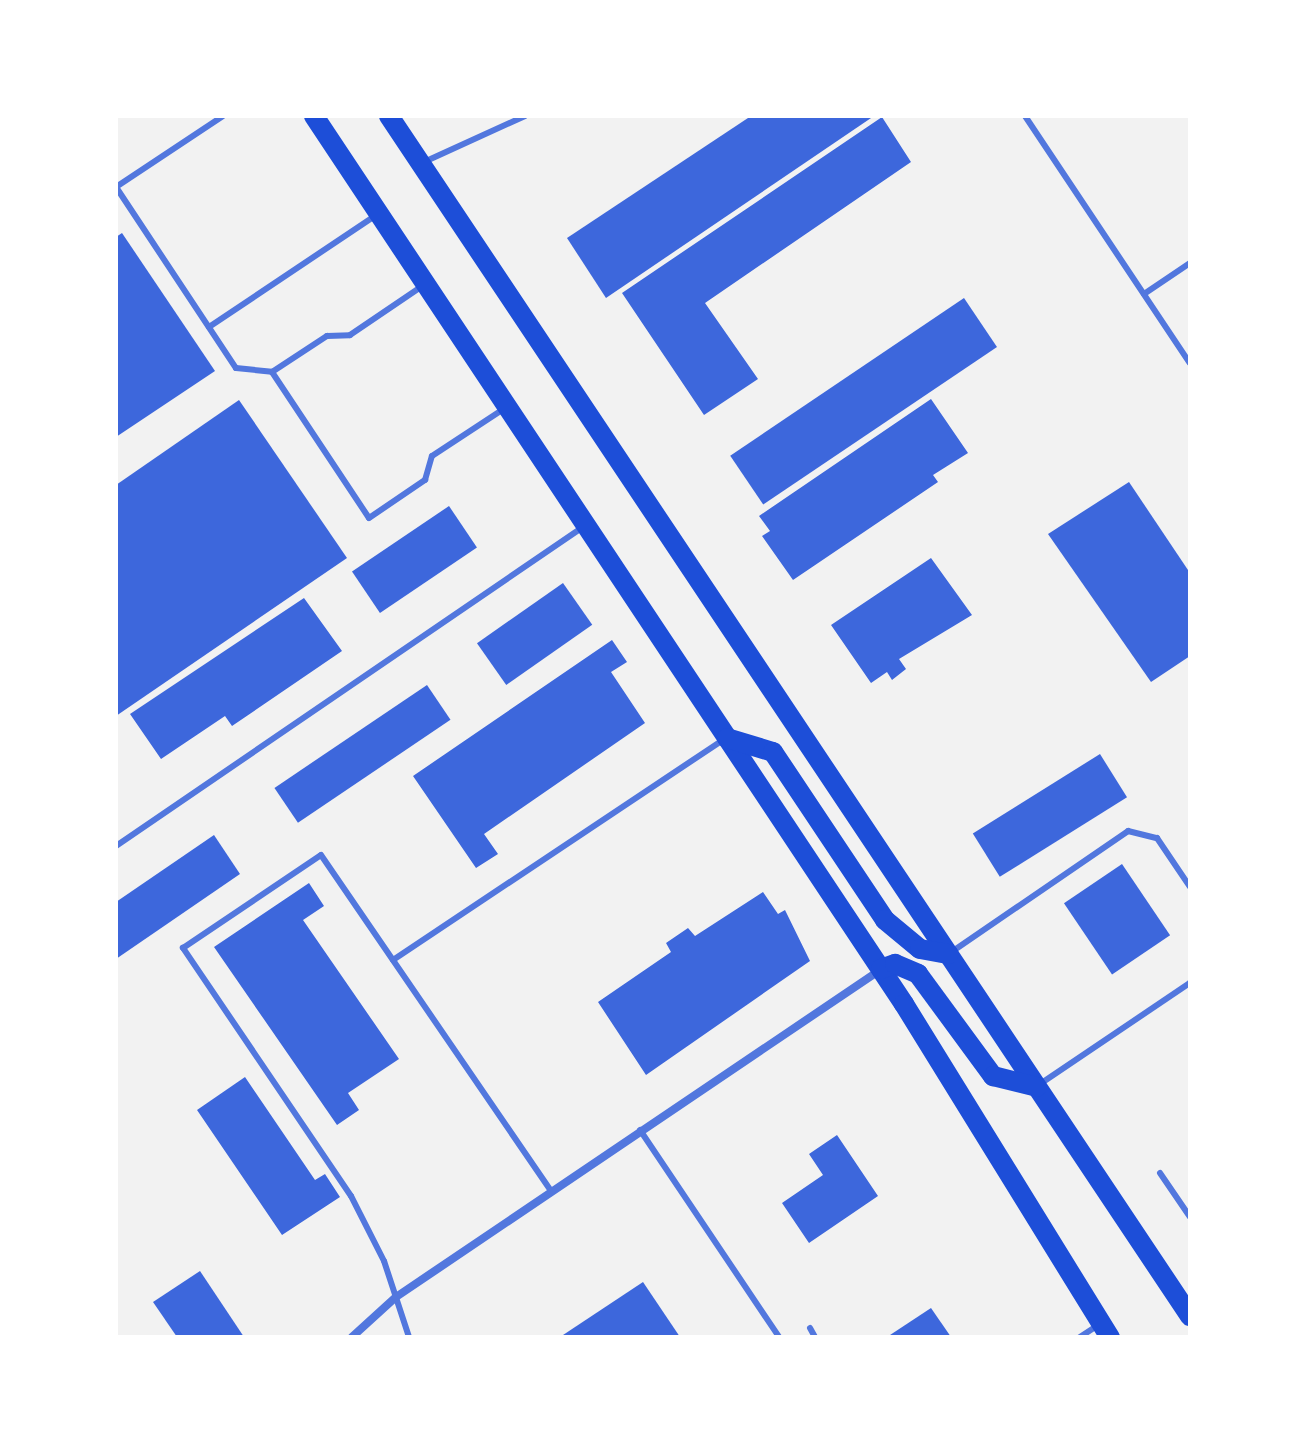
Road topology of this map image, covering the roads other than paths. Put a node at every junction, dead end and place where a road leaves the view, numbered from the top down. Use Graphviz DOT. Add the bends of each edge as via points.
graph roads {
  1 [pos="223,116"];
  2 [pos="314,116"];
  3 [pos="389,116"];
  4 [pos="525,116"];
  5 [pos="1025,116"];
  6 [pos="420,163"];
  7 [pos="116,187"];
  8 [pos="379,214"];
  9 [pos="1190,263"];
  10 [pos="425,284"];
  11 [pos="1144,294"];
  12 [pos="209,327"];
  13 [pos="1190,363"];
  14 [pos="272,372"];
  15 [pos="507,407"];
  16 [pos="586,525"];
  17 [pos="727,738"];
  18 [pos="116,846"];
  19 [pos="1190,887"];
  20 [pos="949,954"];
  21 [pos="393,960"];
  22 [pos="881,969"];
  23 [pos="1190,983"];
  24 [pos="1037,1087"];
  25 [pos="640,1130"];
  26 [pos="1160,1173"];
  27 [pos="550,1190"];
  28 [pos="1190,1217"];
  29 [pos="396,1297"];
  30 [pos="1190,1316"];
  31 [pos="810,1328"];
  32 [pos="1106,1330"];
  33 [pos="352,1337"];
  34 [pos="409,1337"];
  35 [pos="779,1337"];
  36 [pos="815,1337"];
  37 [pos="1080,1337"];
  1 -- 7 [label="lane"];
  2 -- 8 [label="main road"];
  3 -- 6 [label="main road"];
  4 -- 6 [label="lane"];
  5 -- 11 [label="lane"];
  6 -- 20 [label="main road"];
  7 -- 12 [label="lane"];
  8 -- 10 [label="main road"];
  8 -- 12 [label="lane"];
  9 -- 11 [label="lane"];
  10 -- 14 [label="lane" via="350,335 327,336"];
  10 -- 15 [label="main road"];
  11 -- 13 [label="lane"];
  12 -- 14 [label="lane" via="236,368"];
  14 -- 15 [label="lane" via="369,518 425,480 432,456"];
  15 -- 16 [label="main road"];
  16 -- 17 [label="main road"];
  16 -- 18 [label="lane"];
  17 -- 20 [label="main road" via="773,752 885,920 920,949"];
  17 -- 21 [label="lane"];
  17 -- 22 [label="main road"];
  19 -- 20 [label="lane" via="1157,838 1128,831"];
  20 -- 24 [label="main road"];
  21 -- 27 [label="lane"];
  21 -- 29 [label="lane" via="321,855 183,948 351,1196"];
  22 -- 24 [label="main road" via="895,964 918,974 993,1076"];
  22 -- 25 [label="street"];
  22 -- 32 [label="main road"];
  23 -- 24 [label="lane"];
  24 -- 30 [label="main road"];
  25 -- 27 [label="street"];
  25 -- 35 [label="lane"];
  26 -- 28 [label="lane"];
  27 -- 29 [label="street"];
  29 -- 33 [label="street"];
  29 -- 34 [label="lane"];
  31 -- 36 [label="lane"];
  32 -- 37 [label="lane"];
}
